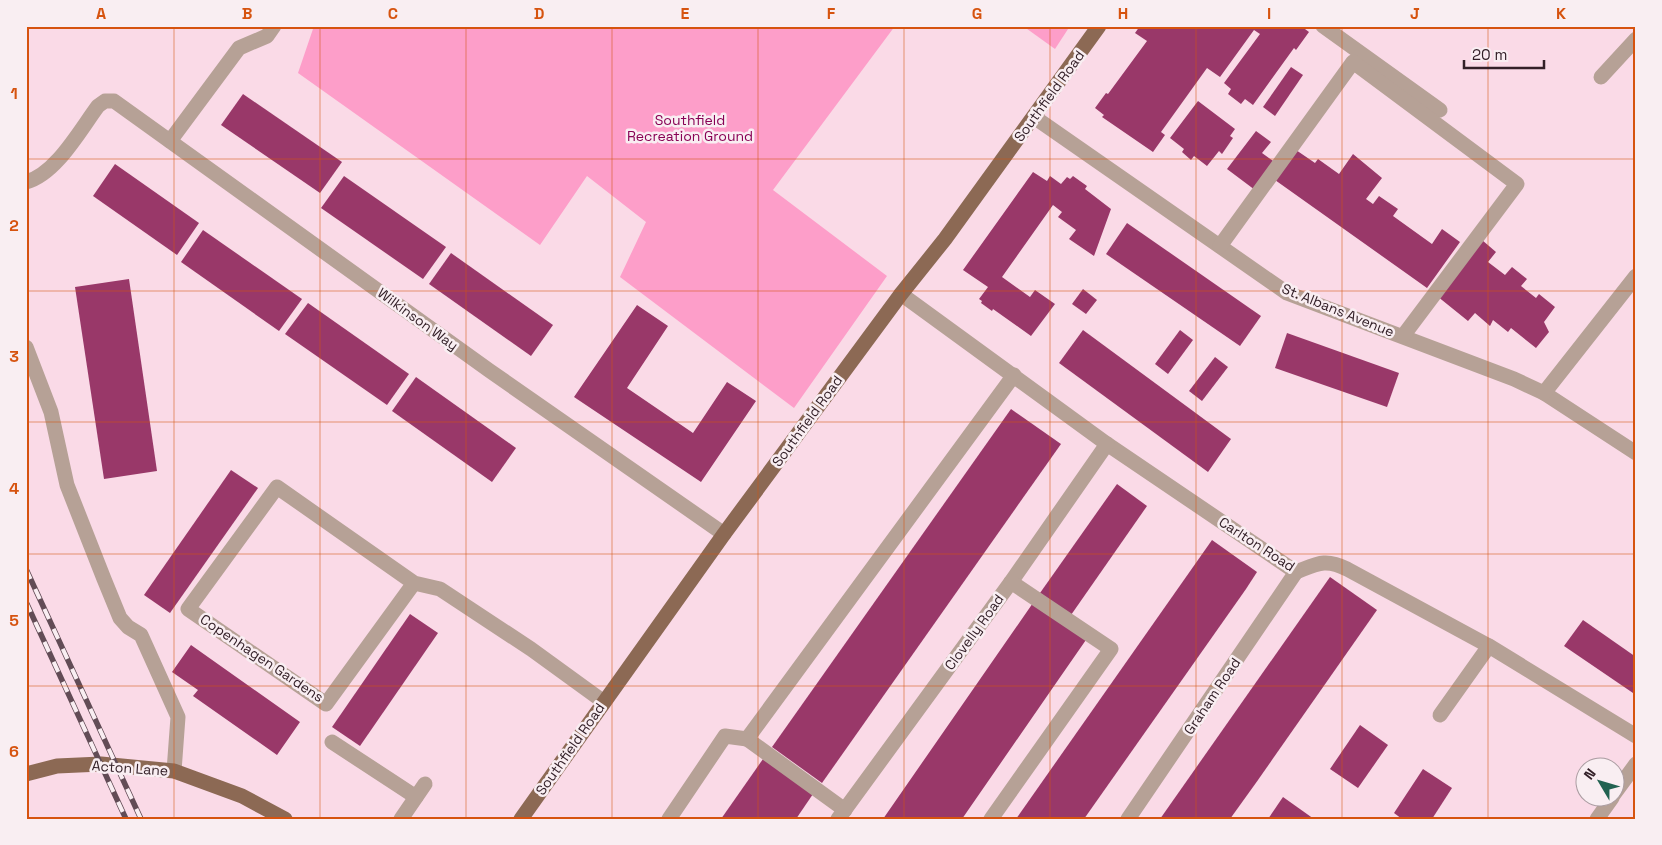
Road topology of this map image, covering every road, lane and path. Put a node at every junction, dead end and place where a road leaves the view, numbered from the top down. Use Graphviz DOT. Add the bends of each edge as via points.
graph roads {
  1 [pos="274,26"];
  2 [pos="1099,26"];
  3 [pos="1323,26"];
  4 [pos="1636,39"];
  5 [pos="1601,77"];
  6 [pos="1440,110"];
  7 [pos="1034,117"];
  8 [pos="170,141"];
  9 [pos="26,182"];
  10 [pos="1220,246"];
  11 [pos="1636,276"];
  12 [pos="901,294"];
  13 [pos="1403,336"];
  14 [pos="26,347"];
  15 [pos="1014,375"];
  16 [pos="1544,394"];
  17 [pos="1106,444"];
  18 [pos="1636,453"];
  19 [pos="724,534"];
  20 [pos="1296,572"];
  21 [pos="414,582"];
  22 [pos="1011,582"];
  23 [pos="1489,646"];
  24 [pos="604,702"];
  25 [pos="1440,715"];
  26 [pos="1636,736"];
  27 [pos="747,739"];
  28 [pos="332,742"];
  29 [pos="1636,764"];
  30 [pos="174,771"];
  31 [pos="26,774"];
  32 [pos="1624,780"];
  33 [pos="425,784"];
  34 [pos="416,797"];
  35 [pos="1604,808"];
  36 [pos="841,814"];
  37 [pos="285,819"];
  38 [pos="401,819"];
  39 [pos="521,819"];
  40 [pos="670,819"];
  41 [pos="991,819"];
  42 [pos="1128,819"];
  43 [pos="1596,819"];
  1 -- 8 [label="street" via="267,36 239,48"];
  2 -- 7 [label="main road, Southfield Road"];
  3 -- 6 [label="street"];
  4 -- 5 [label="street"];
  7 -- 10 [label="street, St. Albans Avenue"];
  7 -- 12 [label="main road, Southfield Road"];
  8 -- 9 [label="street, Wilkinson Way" via="114,101 105,101 50,169"];
  8 -- 19 [label="street, Wilkinson Way"];
  10 -- 13 [label="street, St. Albans Avenue" via="1287,293"];
  10 -- 13 [label="street" via="1353,62 1518,184"];
  11 -- 16 [label="street"];
  12 -- 15 [label="street, Carlton Road"];
  12 -- 19 [label="main road, Southfield Road"];
  13 -- 16 [label="street, St. Albans Avenue"];
  14 -- 30 [label="street" via="51,412 67,485 120,618 141,635 178,717"];
  15 -- 17 [label="street, Carlton Road"];
  15 -- 27 [label="street"];
  16 -- 18 [label="street, St. Albans Avenue"];
  17 -- 20 [label="street, Carlton Road"];
  17 -- 22 [label="street, Clovelly Road"];
  19 -- 24 [label="main road, Southfield Road"];
  20 -- 23 [label="street, Carlton Road" via="1318,563 1333,562"];
  20 -- 42 [label="street, Graham Road"];
  21 -- 21 [label="street, Copenhagen Gardens" via="276,488 188,608 326,704"];
  21 -- 24 [label="street, Copenhagen Gardens" via="440,589"];
  22 -- 36 [label="street, Clovelly Road"];
  22 -- 41 [label="street" via="1112,649"];
  23 -- 25 [label="street"];
  23 -- 26 [label="street, Carlton Road"];
  24 -- 39 [label="main road, Southfield Road"];
  27 -- 36 [label="street"];
  27 -- 40 [label="street" via="725,736"];
  28 -- 34 [label="street"];
  29 -- 32 [label="street"];
  30 -- 31 [label="main road, Acton Lane" via="101,764 57,766"];
  30 -- 37 [label="main road, Acton Lane" via="242,796"];
  33 -- 34 [label="street"];
  34 -- 38 [label="street"];
  35 -- 43 [label="street"];
}
